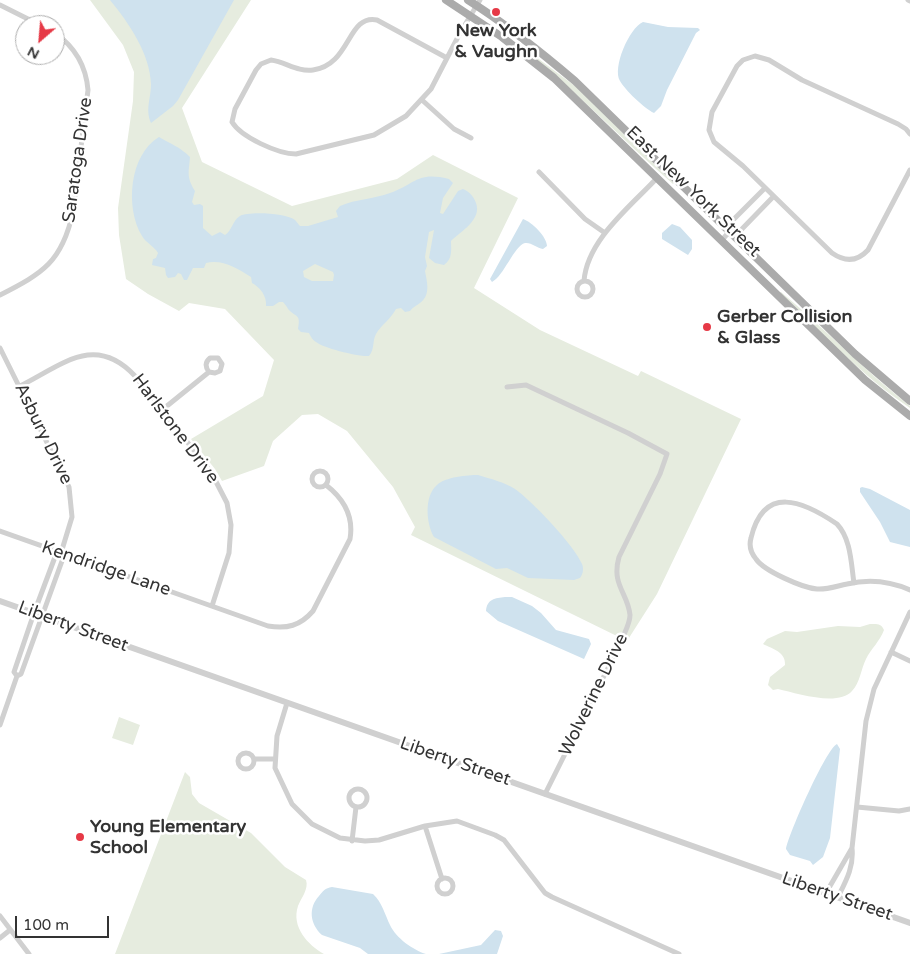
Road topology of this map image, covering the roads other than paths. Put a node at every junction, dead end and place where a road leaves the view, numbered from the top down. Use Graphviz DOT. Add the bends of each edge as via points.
graph roads {
  1 [pos="446,0"];
  2 [pos="468,0"];
  3 [pos="479,3"];
  4 [pos="0,5"];
  5 [pos="20,15"];
  6 [pos="471,16"];
  7 [pos="65,41"];
  8 [pos="447,58"];
  9 [pos="422,100"];
  10 [pos="910,134"];
  11 [pos="471,138"];
  12 [pos="910,170"];
  13 [pos="539,172"];
  14 [pos="657,178"];
  15 [pos="765,188"];
  16 [pos="773,197"];
  17 [pos="729,232"];
  18 [pos="605,233"];
  19 [pos="722,240"];
  20 [pos="584,280"];
  21 [pos="0,295"];
  22 [pos="0,348"];
  23 [pos="209,372"];
  24 [pos="20,386"];
  25 [pos="506,387"];
  26 [pos="910,401"];
  27 [pos="162,410"];
  28 [pos="910,416"];
  29 [pos="326,485"];
  30 [pos="0,531"];
  31 [pos="61,553"];
  32 [pos="854,582"];
  33 [pos="910,590"];
  34 [pos="0,601"];
  35 [pos="212,606"];
  36 [pos="910,612"];
  37 [pos="34,613"];
  38 [pos="43,616"];
  39 [pos="891,652"];
  40 [pos="910,661"];
  41 [pos="17,676"];
  42 [pos="287,703"];
  43 [pos="0,725"];
  44 [pos="255,759"];
  45 [pos="276,759"];
  46 [pos="545,794"];
  47 [pos="356,806"];
  48 [pos="857,807"];
  49 [pos="910,809"];
  50 [pos="425,826"];
  51 [pos="352,841"];
  52 [pos="852,848"];
  53 [pos="442,879"];
  54 [pos="826,893"];
  55 [pos="838,897"];
  56 [pos="0,916"];
  57 [pos="910,923"];
  58 [pos="10,930"];
  59 [pos="0,938"];
  60 [pos="26,953"];
  61 [pos="679,954"];
  1 -- 6 [label="main road, East New York Street"];
  2 -- 3 [label="main road, East New York Street"];
  3 -- 6 [label="street"];
  3 -- 17 [label="main road, East New York Street" via="575,81"];
  4 -- 5 [label="street"];
  6 -- 8 [label="street"];
  6 -- 14 [label="main road, East New York Street" via="554,78"];
  7 -- 21 [label="street, Saratoga Drive" via="77,54 85,71 88,90 69,229 49,265 34,278"];
  8 -- 9 [label="street"];
  8 -- 9 [label="street" via="377,20 366,20 360,22 335,60 321,68 302,70 271,60 261,64 235,109 232,122 241,132 279,152 296,154 374,135 406,116"];
  9 -- 11 [label="street" via="454,129"];
  10 -- 15 [label="street" via="898,124 802,80 769,60 749,57 730,76 712,112 709,130 714,142"];
  12 -- 16 [label="street" via="872,244 858,259 846,259 832,253"];
  13 -- 18 [label="street" via="585,219"];
  14 -- 18 [label="street"];
  14 -- 19 [label="main road, East New York Street"];
  15 -- 16 [label="street"];
  15 -- 17 [label="street" via="733,220"];
  16 -- 17 [label="street" via="740,230"];
  17 -- 19 [label="street"];
  17 -- 26 [label="main road, East New York Street" via="860,359"];
  18 -- 20 [label="street" via="589,260"];
  19 -- 28 [label="main road, East New York Street" via="865,380"];
  22 -- 24 [label="street, Asbury Drive"];
  23 -- 27 [label="street"];
  24 -- 27 [label="street, Harlstone Drive" via="77,357 105,355 128,368"];
  24 -- 31 [label="street, Asbury Drive" via="70,487 72,517"];
  25 -- 46 [label="street, Wolverine Drive" via="526,385 667,454 618,557 618,583 630,613 629,622"];
  27 -- 35 [label="street, Harlstone Drive" via="215,479 227,503 229,553"];
  29 -- 35 [label="street, Kendridge Lane" via="338,494 347,509 351,533 317,604 305,620 295,626 275,627"];
  30 -- 31 [label="street, Kendridge Lane"];
  31 -- 35 [label="street, Kendridge Lane"];
  31 -- 37 [label="street, Asbury Drive" via="55,557"];
  31 -- 38 [label="street, Asbury Drive" via="62,561"];
  32 -- 32 [label="street" via="816,590 761,565 752,554 750,539 764,511 778,502 792,502 837,524 847,542"];
  32 -- 33 [label="street" via="883,582"];
  34 -- 37 [label="street, Liberty Street"];
  36 -- 39 [label="street"];
  37 -- 38 [label="street, Liberty Street"];
  37 -- 41 [label="street, Asbury Drive" via="14,672"];
  38 -- 41 [label="street, Asbury Drive"];
  38 -- 42 [label="street, Liberty Street"];
  39 -- 40 [label="street"];
  39 -- 48 [label="street" via="874,689 866,721"];
  41 -- 43 [label="street, Asbury Drive"];
  42 -- 45 [label="street" via="277,736"];
  42 -- 46 [label="street, Liberty Street"];
  44 -- 45 [label="street"];
  45 -- 51 [label="street" via="275,768 298,812 322,831"];
  46 -- 54 [label="street, Liberty Street"];
  47 -- 51 [label="street"];
  48 -- 49 [label="street"];
  48 -- 52 [label="street"];
  50 -- 51 [label="street" via="378,840"];
  50 -- 53 [label="street"];
  50 -- 61 [label="street" via="457,821 495,835 507,843 552,897"];
  52 -- 54 [label="street"];
  52 -- 55 [label="street" via="851,869"];
  54 -- 55 [label="street, Liberty Street"];
  55 -- 57 [label="street, Liberty Street"];
  56 -- 58 [label="street"];
  58 -- 59 [label="street"];
  58 -- 60 [label="street"];
}
